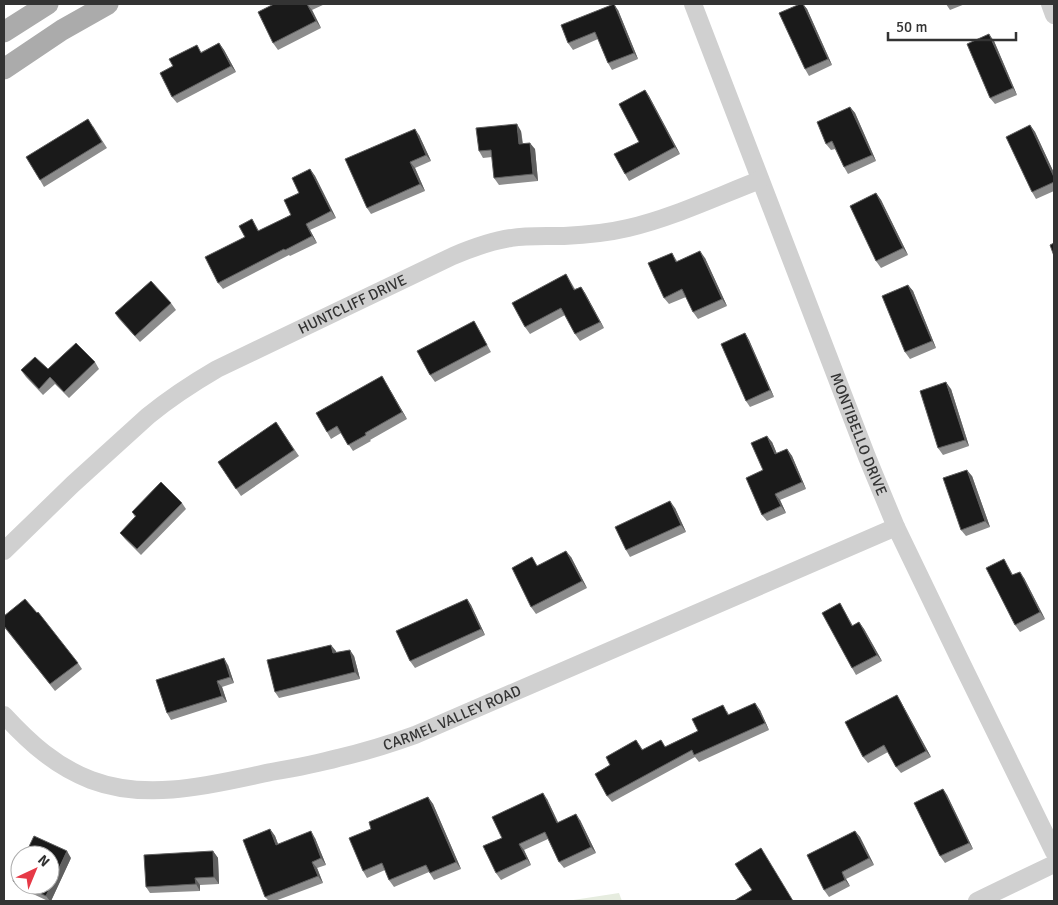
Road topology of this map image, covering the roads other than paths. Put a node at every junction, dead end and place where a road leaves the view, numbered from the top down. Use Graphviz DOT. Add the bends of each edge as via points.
graph roads {
  1 [pos="48,4"];
  2 [pos="108,4"];
  3 [pos="692,4"];
  4 [pos="1050,4"];
  5 [pos="1054,15"];
  6 [pos="4,32"];
  7 [pos="4,69"];
  8 [pos="760,180"];
  9 [pos="896,527"];
  10 [pos="4,551"];
  11 [pos="4,715"];
  12 [pos="1054,852"];
  13 [pos="1054,864"];
  14 [pos="977,901"];
  1 -- 6 [label="main road"];
  2 -- 7 [label="main road"];
  3 -- 8 [label="street, MONTIBELLO DRIVE"];
  4 -- 5 [label="street"];
  8 -- 9 [label="street, MONTIBELLO DRIVE"];
  8 -- 10 [label="street, HUNTCLIFF DRIVE" via="628,228 590,234 512,238 481,245 217,369 148,416"];
  9 -- 11 [label="street, CARMEL VALLEY ROAD" via="415,735 329,760 184,789 153,791 123,788 91,780 64,767 38,750"];
  9 -- 12 [label="street, MONTIBELLO DRIVE"];
  13 -- 14 [label="street"];
}
